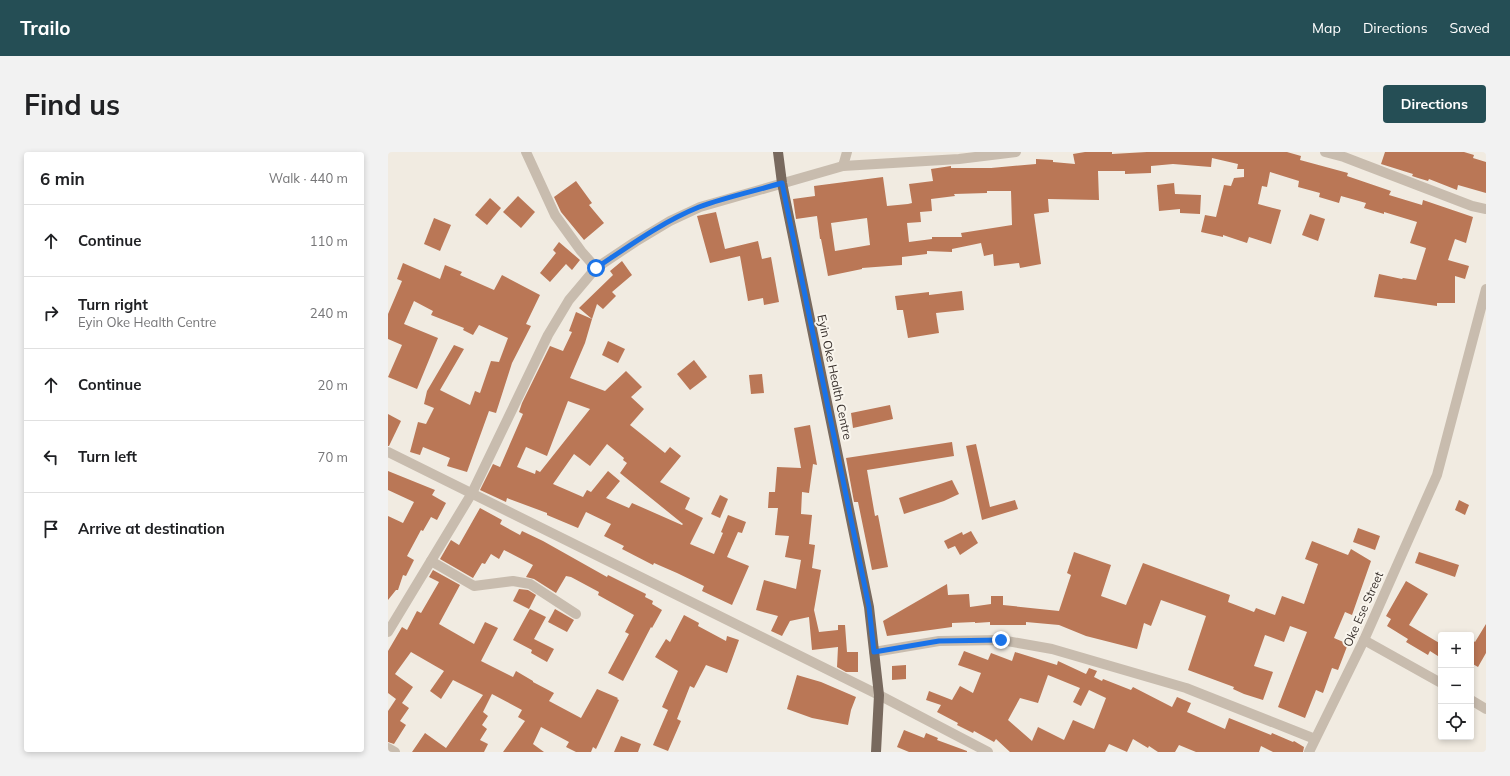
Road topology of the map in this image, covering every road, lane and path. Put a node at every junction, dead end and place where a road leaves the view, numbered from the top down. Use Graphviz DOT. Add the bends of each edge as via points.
graph roads {
  1 [pos="526,152"];
  2 [pos="778,152"];
  3 [pos="847,152"];
  4 [pos="1016,152"];
  5 [pos="1325,152"];
  6 [pos="843,166"];
  7 [pos="782,183"];
  8 [pos="1486,209"];
  9 [pos="596,268"];
  10 [pos="1486,289"];
  11 [pos="388,452"];
  12 [pos="472,493"];
  13 [pos="431,561"];
  14 [pos="576,614"];
  15 [pos="388,632"];
  16 [pos="1364,640"];
  17 [pos="874,648"];
  18 [pos="1438,681"];
  19 [pos="879,695"];
  20 [pos="1474,702"];
  21 [pos="1486,709"];
  22 [pos="1315,739"];
  23 [pos="388,748"];
  24 [pos="395,752"];
  25 [pos="876,752"];
  26 [pos="988,752"];
  27 [pos="1309,752"];
  1 -- 9 [label="street" via="555,215"];
  2 -- 7 [label="main road, Eyin Oke Health Centre"];
  3 -- 6 [label="street"];
  4 -- 6 [label="street" via="959,159"];
  5 -- 8 [label="street"];
  6 -- 7 [label="street"];
  7 -- 9 [label="street" via="700,207 670,221"];
  7 -- 17 [label="main road, Eyin Oke Health Centre" via="869,607"];
  9 -- 12 [label="street" via="569,300 548,334"];
  10 -- 16 [label="street, Oke Ese Street" via="1437,475"];
  11 -- 12 [label="street"];
  12 -- 13 [label="street"];
  12 -- 19 [label="street"];
  13 -- 14 [label="street" via="474,586 513,581 530,584"];
  13 -- 15 [label="street"];
  16 -- 18 [label="street"];
  16 -- 22 [label="street, Oke Ese Street"];
  17 -- 19 [label="main road, Eyin Oke Health Centre"];
  17 -- 22 [label="street" via="939,641 1001,640 1052,649 1186,688"];
  19 -- 25 [label="main road, Eyin Oke Health Centre"];
  19 -- 26 [label="street"];
  20 -- 21 [label="street"];
  22 -- 27 [label="street, Oke Ese Street"];
  23 -- 24 [label="street"];
}
